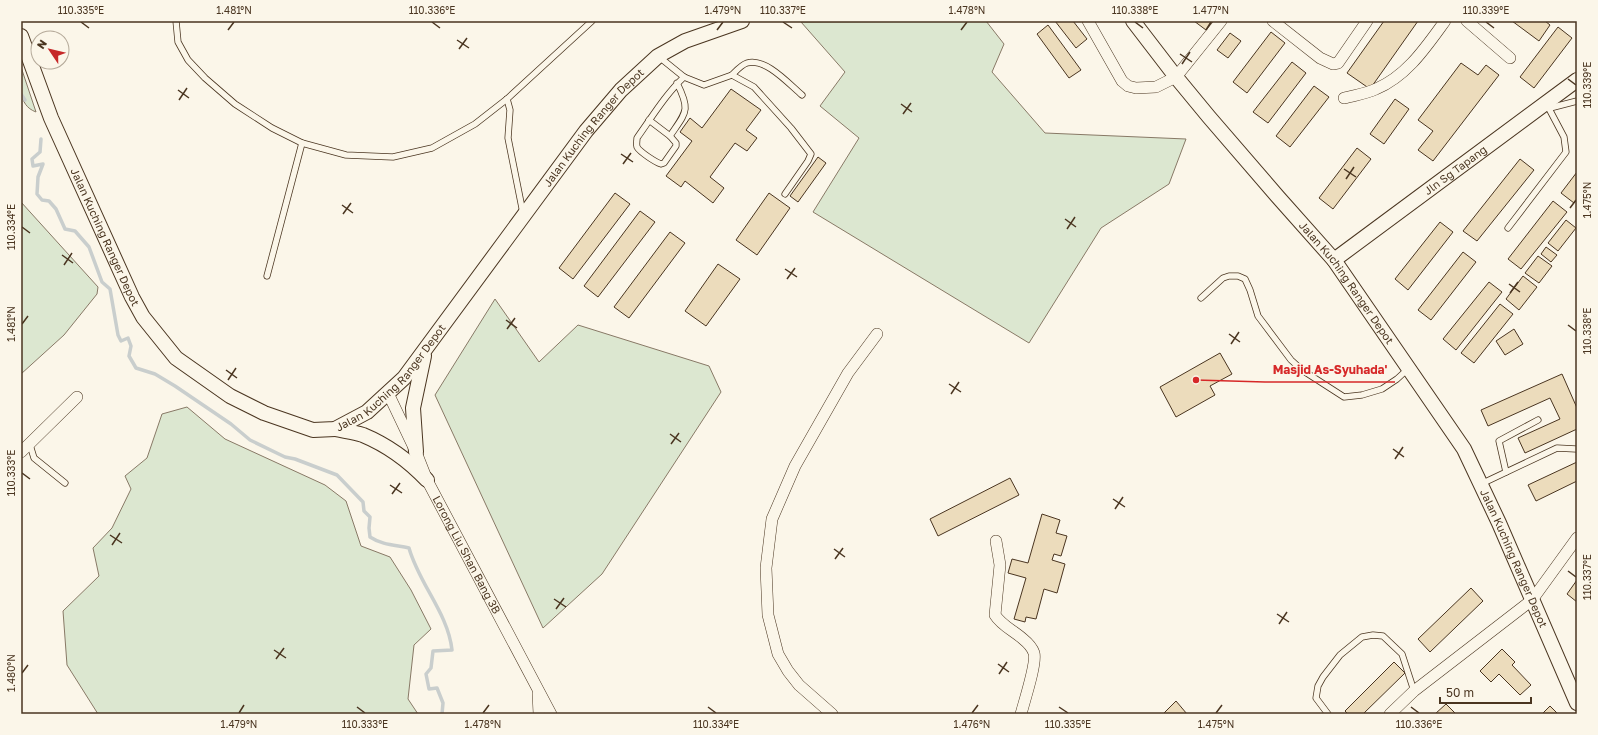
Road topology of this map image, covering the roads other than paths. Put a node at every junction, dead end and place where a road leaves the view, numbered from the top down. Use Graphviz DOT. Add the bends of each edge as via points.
graph roads {
  1 [pos="176,21"];
  2 [pos="592,21"];
  3 [pos="742,21"];
  4 [pos="1088,21"];
  5 [pos="1133,21"];
  6 [pos="1221,21"];
  7 [pos="1273,21"];
  8 [pos="1367,21"];
  9 [pos="1445,21"];
  10 [pos="1466,21"];
  11 [pos="21,36"];
  12 [pos="658,56"];
  13 [pos="1510,58"];
  14 [pos="26,61"];
  15 [pos="732,75"];
  16 [pos="684,77"];
  17 [pos="1176,77"];
  18 [pos="1577,80"];
  19 [pos="677,84"];
  20 [pos="802,95"];
  21 [pos="1344,98"];
  22 [pos="507,99"];
  23 [pos="1577,101"];
  24 [pos="1547,105"];
  25 [pos="649,120"];
  26 [pos="670,136"];
  27 [pos="302,143"];
  28 [pos="785,194"];
  29 [pos="524,216"];
  30 [pos="1508,228"];
  31 [pos="1334,260"];
  32 [pos="267,276"];
  33 [pos="1201,298"];
  34 [pos="877,334"];
  35 [pos="427,348"];
  36 [pos="1409,367"];
  37 [pos="388,393"];
  38 [pos="77,397"];
  39 [pos="1538,420"];
  40 [pos="335,428"];
  41 [pos="25,448"];
  42 [pos="1576,449"];
  43 [pos="416,452"];
  44 [pos="1506,472"];
  45 [pos="427,480"];
  46 [pos="65,483"];
  47 [pos="1481,484"];
  48 [pos="1577,538"];
  49 [pos="996,541"];
  50 [pos="1532,600"];
  51 [pos="538,690"];
  52 [pos="1414,691"];
  53 [pos="1577,703"];
  54 [pos="539,714"];
  55 [pos="551,714"];
  56 [pos="832,714"];
  57 [pos="1021,714"];
  58 [pos="1328,714"];
  59 [pos="1390,714"];
  1 -- 27 [label="lane" via="178,42 188,60 205,78 235,104 272,128"];
  2 -- 22 [label="lane"];
  3 -- 12 [label="street, Jalan Kuching Ranger Depot" via="685,41"];
  4 -- 17 [label="street" via="1122,82 1128,86 1156,87"];
  5 -- 17 [label="street, Jalan Kuching Ranger Depot"];
  6 -- 17 [label="street"];
  7 -- 8 [label="street" via="1320,58 1333,64 1338,63"];
  9 -- 21 [label="street" via="1415,61 1393,80 1366,93"];
  10 -- 13 [label="street"];
  11 -- 14 [label="street, Jalan Kuching Ranger Depot"];
  12 -- 16 [label="lane"];
  12 -- 29 [label="street, Jalan Kuching Ranger Depot" via="620,90 586,131"];
  14 -- 40 [label="street, Jalan Kuching Ranger Depot" via="132,297 143,317 176,358 230,396 264,413 313,430"];
  15 -- 16 [label="lane" via="704,85"];
  15 -- 20 [label="lane" via="745,64 755,61 764,64"];
  15 -- 28 [label="lane" via="754,87 811,154"];
  16 -- 19 [label="lane"];
  17 -- 31 [label="street, Jalan Kuching Ranger Depot"];
  18 -- 24 [label="street, Jln Sg Tapang"];
  19 -- 25 [label="lane"];
  19 -- 26 [label="lane" via="685,98 686,106 684,115"];
  22 -- 27 [label="lane" via="475,124 432,148 393,156 346,155"];
  22 -- 29 [label="lane" via="510,110 508,138"];
  23 -- 24 [label="lane"];
  24 -- 30 [label="lane" via="1564,137 1566,152"];
  24 -- 31 [label="street, Jln Sg Tapang"];
  25 -- 26 [label="lane"];
  25 -- 26 [label="lane" via="636,143 637,148 655,162 664,163 676,146"];
  27 -- 32 [label="lane"];
  29 -- 35 [label="street, Jalan Kuching Ranger Depot"];
  31 -- 36 [label="street, Jalan Kuching Ranger Depot"];
  33 -- 36 [label="lane" via="1223,278 1238,276 1245,279 1258,316 1291,360 1344,397 1382,389"];
  34 -- 56 [label="street" via="848,373 795,466 772,519 767,561 768,615 778,654 799,685"];
  35 -- 37 [label="street, Jalan Kuching Ranger Depot" via="404,378"];
  35 -- 43 [label="street" via="413,408"];
  36 -- 47 [label="street, Jalan Kuching Ranger Depot" via="1464,449"];
  37 -- 40 [label="street, Jalan Kuching Ranger Depot" via="367,412"];
  37 -- 43 [label="street, Lorong Liu Shan Bang 3B"];
  38 -- 41 [label="street"];
  39 -- 44 [label="lane" via="1499,441"];
  40 -- 45 [label="street" via="362,435 384,446 413,466"];
  41 -- 46 [label="lane"];
  42 -- 44 [label="lane" via="1557,448"];
  43 -- 45 [label="street, Lorong Liu Shan Bang 3B"];
  44 -- 47 [label="lane"];
  45 -- 51 [label="street, Lorong Liu Shan Bang 3B"];
  47 -- 50 [label="street, Jalan Kuching Ranger Depot"];
  48 -- 50 [label="street"];
  49 -- 57 [label="street" via="1000,565 995,615 1001,624 1028,643 1034,654"];
  50 -- 52 [label="street"];
  50 -- 53 [label="street, Jalan Kuching Ranger Depot"];
  51 -- 54 [label="street"];
  51 -- 55 [label="street, Lorong Liu Shan Bang 3B"];
  52 -- 58 [label="lane" via="1402,654 1383,636 1362,637 1340,655 1318,686 1316,698"];
  52 -- 59 [label="street"];
}
